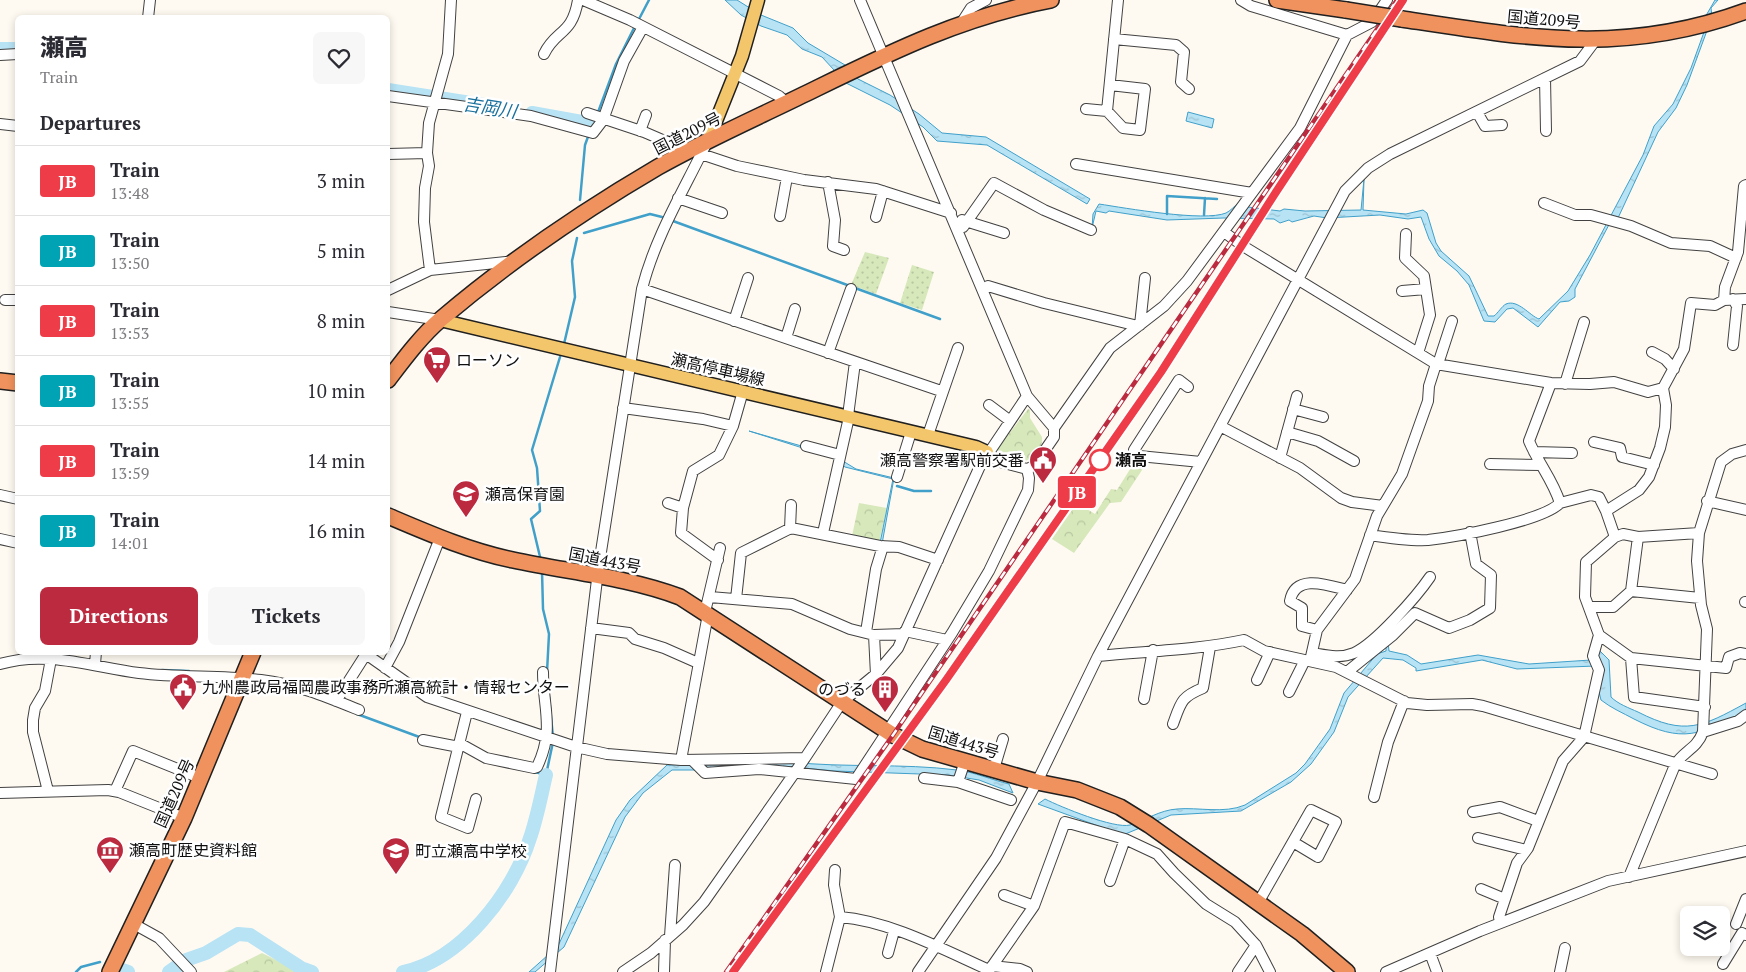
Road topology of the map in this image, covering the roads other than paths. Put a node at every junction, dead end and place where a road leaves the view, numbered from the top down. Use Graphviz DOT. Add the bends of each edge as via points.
graph roads {
  1 [pos="150,0"];
  2 [pos="451,0"];
  3 [pos="578,0"];
  4 [pos="583,0"];
  5 [pos="758,0"];
  6 [pos="860,0"];
  7 [pos="986,0"];
  8 [pos="1052,0"];
  9 [pos="1118,0"];
  10 [pos="1241,0"];
  11 [pos="1278,0"];
  12 [pos="1388,0"];
  13 [pos="1746,11"];
  14 [pos="148,15"];
  15 [pos="962,22"];
  16 [pos="643,27"];
  17 [pos="1347,35"];
  18 [pos="1114,39"];
  19 [pos="1595,41"];
  20 [pos="15,54"];
  21 [pos="544,54"];
  22 [pos="0,55"];
  23 [pos="883,56"];
  24 [pos="734,75"];
  25 [pos="1545,78"];
  26 [pos="1110,85"];
  27 [pos="1189,89"];
  28 [pos="390,96"];
  29 [pos="435,102"];
  30 [pos="787,102"];
  31 [pos="1086,109"];
  32 [pos="1107,111"];
  33 [pos="1477,112"];
  34 [pos="587,114"];
  35 [pos="646,115"];
  36 [pos="603,120"];
  37 [pos="0,124"];
  38 [pos="1502,125"];
  39 [pos="15,126"];
  40 [pos="640,131"];
  41 [pos="1546,131"];
  42 [pos="699,149"];
  43 [pos="427,153"];
  44 [pos="390,154"];
  45 [pos="1076,164"];
  46 [pos="787,177"];
  47 [pos="828,182"];
  48 [pos="1746,185"];
  49 [pos="883,191"];
  50 [pos="1252,193"];
  51 [pos="678,198"];
  52 [pos="1544,204"];
  53 [pos="722,213"];
  54 [pos="780,216"];
  55 [pos="876,217"];
  56 [pos="960,220"];
  57 [pos="1091,230"];
  58 [pos="1224,232"];
  59 [pos="1004,233"];
  60 [pos="1406,234"];
  61 [pos="844,250"];
  62 [pos="1736,258"];
  63 [pos="516,261"];
  64 [pos="430,270"];
  65 [pos="748,278"];
  66 [pos="1145,278"];
  67 [pos="1298,280"];
  68 [pos="988,286"];
  69 [pos="1426,288"];
  70 [pos="390,289"];
  71 [pos="642,289"];
  72 [pos="850,289"];
  73 [pos="1402,291"];
  74 [pos="1746,299"];
  75 [pos="5,300"];
  76 [pos="15,300"];
  77 [pos="1729,300"];
  78 [pos="795,309"];
  79 [pos="390,312"];
  80 [pos="440,320"];
  81 [pos="1452,320"];
  82 [pos="734,321"];
  83 [pos="1584,322"];
  84 [pos="1139,326"];
  85 [pos="786,338"];
  86 [pos="1734,345"];
  87 [pos="958,348"];
  88 [pos="1652,352"];
  89 [pos="828,353"];
  90 [pos="1418,353"];
  91 [pos="855,362"];
  92 [pos="1437,364"];
  93 [pos="630,365"];
  94 [pos="1674,369"];
  95 [pos="390,378"];
  96 [pos="0,381"];
  97 [pos="15,383"];
  98 [pos="1551,383"];
  99 [pos="1565,384"];
  100 [pos="1188,387"];
  101 [pos="1664,388"];
  102 [pos="941,391"];
  103 [pos="742,392"];
  104 [pos="1027,396"];
  105 [pos="1297,396"];
  106 [pos="989,405"];
  107 [pos="623,408"];
  108 [pos="1293,409"];
  109 [pos="848,416"];
  110 [pos="1323,417"];
  111 [pos="1009,420"];
  112 [pos="733,426"];
  113 [pos="1220,426"];
  114 [pos="1054,428"];
  115 [pos="911,432"];
  116 [pos="1287,432"];
  117 [pos="928,435"];
  118 [pos="1594,442"];
  119 [pos="806,446"];
  120 [pos="1746,450"];
  121 [pos="987,452"];
  122 [pos="1534,452"];
  123 [pos="1572,453"];
  124 [pos="840,455"];
  125 [pos="1280,458"];
  126 [pos="1354,461"];
  127 [pos="1201,462"];
  128 [pos="1490,464"];
  129 [pos="1541,465"];
  130 [pos="1654,465"];
  131 [pos="1027,469"];
  132 [pos="897,477"];
  133 [pos="0,495"];
  134 [pos="15,498"];
  135 [pos="1707,501"];
  136 [pos="668,503"];
  137 [pos="1560,503"];
  138 [pos="791,505"];
  139 [pos="1383,506"];
  140 [pos="683,508"];
  141 [pos="1746,510"];
  142 [pos="1606,511"];
  143 [pos="390,517"];
  144 [pos="790,529"];
  145 [pos="1470,532"];
  146 [pos="823,533"];
  147 [pos="1699,533"];
  148 [pos="1370,535"];
  149 [pos="1615,537"];
  150 [pos="1638,537"];
  151 [pos="440,538"];
  152 [pos="0,540"];
  153 [pos="15,542"];
  154 [pos="883,546"];
  155 [pos="720,548"];
  156 [pos="718,560"];
  157 [pos="938,560"];
  158 [pos="597,576"];
  159 [pos="1430,576"];
  160 [pos="1347,590"];
  161 [pos="1630,591"];
  162 [pos="710,597"];
  163 [pos="1700,598"];
  164 [pos="736,599"];
  165 [pos="1589,607"];
  166 [pos="706,613"];
  167 [pos="591,628"];
  168 [pos="1317,630"];
  169 [pos="905,633"];
  170 [pos="870,634"];
  171 [pos="1599,635"];
  172 [pos="947,640"];
  173 [pos="1210,647"];
  174 [pos="1154,650"];
  175 [pos="1270,652"];
  176 [pos="1746,654"];
  177 [pos="96,655"];
  178 [pos="252,655"];
  179 [pos="363,655"];
  180 [pos="367,655"];
  181 [pos="1098,656"];
  182 [pos="1309,658"];
  183 [pos="1630,658"];
  184 [pos="51,660"];
  185 [pos="0,664"];
  186 [pos="94,664"];
  187 [pos="698,664"];
  188 [pos="1707,667"];
  189 [pos="385,668"];
  190 [pos="543,672"];
  191 [pos="1347,672"];
  192 [pos="876,675"];
  193 [pos="242,678"];
  194 [pos="1258,680"];
  195 [pos="1289,692"];
  196 [pos="1144,699"];
  197 [pos="336,701"];
  198 [pos="842,702"];
  199 [pos="1404,702"];
  200 [pos="1705,707"];
  201 [pos="358,710"];
  202 [pos="467,712"];
  203 [pos="1746,715"];
  204 [pos="1173,724"];
  205 [pos="886,732"];
  206 [pos="1703,732"];
  207 [pos="1584,737"];
  208 [pos="548,738"];
  209 [pos="1003,739"];
  210 [pos="423,740"];
  211 [pos="459,745"];
  212 [pos="576,747"];
  213 [pos="806,758"];
  214 [pos="687,760"];
  215 [pos="965,761"];
  216 [pos="1675,765"];
  217 [pos="994,769"];
  218 [pos="795,773"];
  219 [pos="1712,774"];
  220 [pos="200,778"];
  221 [pos="924,778"];
  222 [pos="958,782"];
  223 [pos="1037,782"];
  224 [pos="48,791"];
  225 [pos="114,791"];
  226 [pos="0,793"];
  227 [pos="1374,797"];
  228 [pos="476,799"];
  229 [pos="1010,800"];
  230 [pos="1473,812"];
  231 [pos="184,818"];
  232 [pos="1538,821"];
  233 [pos="1478,838"];
  234 [pos="1125,839"];
  235 [pos="1293,842"];
  236 [pos="1526,850"];
  237 [pos="1746,851"];
  238 [pos="674,865"];
  239 [pos="834,870"];
  240 [pos="1629,877"];
  241 [pos="1110,881"];
  242 [pos="1481,889"];
  243 [pos="1004,895"];
  244 [pos="1505,898"];
  245 [pos="1746,899"];
  246 [pos="1258,903"];
  247 [pos="1034,906"];
  248 [pos="840,917"];
  249 [pos="132,923"];
  250 [pos="1500,923"];
  251 [pos="1736,924"];
  252 [pos="894,931"];
  253 [pos="1746,935"];
  254 [pos="668,938"];
  255 [pos="934,945"];
  256 [pos="1256,945"];
  257 [pos="1565,948"];
  258 [pos="888,953"];
  259 [pos="1430,953"];
  260 [pos="1724,964"];
  261 [pos="990,969"];
  262 [pos="110,972"];
  263 [pos="191,972"];
  264 [pos="550,972"];
  265 [pos="623,972"];
  266 [pos="664,972"];
  267 [pos="826,972"];
  268 [pos="918,972"];
  269 [pos="1027,972"];
  270 [pos="1238,972"];
  271 [pos="1270,972"];
  272 [pos="1347,972"];
  273 [pos="1386,972"];
  274 [pos="1437,972"];
  275 [pos="1560,972"];
  1 -- 14 [label="street"];
  2 -- 29 [label="street" via="448,54"];
  3 -- 21 [label="street" via="568,29 547,47"];
  4 -- 16 [label="street"];
  5 -- 24 [label="main road"];
  6 -- 23 [label="street"];
  7 -- 15 [label="street" via="971,8"];
  8 -- 15 [label="highway, 国道209号"];
  9 -- 18 [label="street"];
  10 -- 17 [label="street" via="1251,6"];
  11 -- 19 [label="highway, 国道209号, bridge" via="1523,37"];
  12 -- 17 [label="street" via="1372,22"];
  13 -- 19 [label="highway, 国道209号" via="1694,27"];
  15 -- 23 [label="highway, 国道209号"];
  16 -- 24 [label="street"];
  16 -- 36 [label="street" via="624,61"];
  17 -- 50 [label="street" via="1300,128"];
  18 -- 26 [label="street"];
  18 -- 27 [label="street" via="1176,45 1184,52 1181,82"];
  19 -- 25 [label="street" via="1580,61"];
  20 -- 22 [label="street"];
  23 -- 30 [label="highway, 国道209号"];
  23 -- 56 [label="street"];
  24 -- 30 [label="street"];
  24 -- 42 [label="main road"];
  25 -- 33 [label="street"];
  25 -- 41 [label="street"];
  26 -- 32 [label="street"];
  26 -- 32 [label="street" via="1145,89 1140,130 1122,128"];
  28 -- 29 [label="street"];
  29 -- 36 [label="street" via="531,116 594,133"];
  29 -- 43 [label="street" via="429,123"];
  30 -- 42 [label="highway, 国道209号"];
  31 -- 32 [label="street"];
  33 -- 38 [label="street" via="1485,126"];
  33 -- 67 [label="street" via="1368,168 1345,191"];
  34 -- 36 [label="street"];
  35 -- 40 [label="street"];
  36 -- 40 [label="street"];
  37 -- 39 [label="street"];
  40 -- 42 [label="street"];
  42 -- 46 [label="street" via="738,166"];
  42 -- 51 [label="street"];
  42 -- 63 [label="highway, 国道209号" via="591,208"];
  43 -- 44 [label="street"];
  43 -- 64 [label="street" via="429,166 424,222"];
  45 -- 50 [label="street"];
  46 -- 47 [label="street"];
  46 -- 54 [label="street"];
  47 -- 49 [label="street"];
  47 -- 61 [label="street" via="835,220 833,246"];
  48 -- 62 [label="street"];
  49 -- 55 [label="street"];
  49 -- 56 [label="street"];
  50 -- 58 [label="street"];
  51 -- 53 [label="street"];
  51 -- 71 [label="street" via="649,263"];
  52 -- 62 [label="street" via="1631,226 1671,243 1710,246"];
  56 -- 57 [label="street" via="994,183"];
  56 -- 59 [label="street"];
  56 -- 104 [label="street"];
  58 -- 67 [label="street"];
  58 -- 84 [label="street" via="1187,282"];
  60 -- 69 [label="street" via="1405,258 1424,276"];
  62 -- 77 [label="street" via="1725,287"];
  63 -- 64 [label="street"];
  63 -- 80 [label="highway, 国道209号"];
  64 -- 70 [label="street"];
  65 -- 82 [label="street"];
  66 -- 84 [label="street"];
  67 -- 90 [label="street"];
  67 -- 113 [label="street"];
  68 -- 84 [label="street" via="1044,304"];
  69 -- 73 [label="street"];
  69 -- 90 [label="street" via="1430,315"];
  71 -- 82 [label="street"];
  71 -- 93 [label="street"];
  72 -- 89 [label="street"];
  74 -- 77 [label="street"];
  75 -- 76 [label="street"];
  77 -- 86 [label="street" via="1737,306"];
  77 -- 94 [label="street" via="1715,305 1691,303 1684,350"];
  78 -- 85 [label="street"];
  79 -- 80 [label="street"];
  80 -- 93 [label="main road, 瀬高停車場線"];
  80 -- 95 [label="highway, 国道209号"];
  81 -- 92 [label="street"];
  82 -- 85 [label="street"];
  83 -- 99 [label="street"];
  84 -- 114 [label="street" via="1110,348"];
  85 -- 89 [label="street"];
  87 -- 102 [label="street"];
  88 -- 94 [label="street"];
  89 -- 91 [label="street"];
  90 -- 92 [label="street"];
  91 -- 102 [label="street"];
  91 -- 109 [label="street"];
  92 -- 98 [label="street"];
  92 -- 139 [label="street" via="1428,401 1402,474"];
  93 -- 103 [label="main road, 瀬高停車場線"];
  93 -- 107 [label="street"];
  94 -- 101 [label="street"];
  96 -- 97 [label="highway"];
  98 -- 99 [label="street"];
  98 -- 122 [label="street" via="1531,433 1529,442"];
  99 -- 101 [label="street" via="1614,382 1648,392"];
  100 -- 127 [label="street" via="1179,380 1136,453"];
  101 -- 130 [label="street" via="1665,427"];
  102 -- 117 [label="street"];
  103 -- 109 [label="main road, 瀬高停車場線"];
  103 -- 112 [label="street"];
  104 -- 111 [label="street"];
  104 -- 114 [label="street"];
  105 -- 108 [label="street"];
  106 -- 111 [label="street"];
  107 -- 112 [label="street"];
  107 -- 158 [label="street"];
  108 -- 110 [label="street"];
  108 -- 116 [label="street"];
  109 -- 115 [label="main road, 瀬高停車場線"];
  109 -- 124 [label="street"];
  111 -- 121 [label="street"];
  112 -- 140 [label="street" via="718,455 693,471"];
  113 -- 125 [label="street"];
  113 -- 127 [label="street"];
  114 -- 131 [label="street" via="1054,437 1034,466"];
  115 -- 117 [label="main road, 瀬高停車場線"];
  115 -- 132 [label="street"];
  116 -- 125 [label="street"];
  116 -- 126 [label="street" via="1318,441"];
  117 -- 121 [label="main road, 瀬高停車場線"];
  118 -- 130 [label="street" via="1620,448 1622,457"];
  119 -- 124 [label="street"];
  120 -- 135 [label="street" via="1732,454 1722,462"];
  121 -- 131 [label="street" via="1000,462"];
  121 -- 157 [label="street"];
  122 -- 123 [label="street"];
  122 -- 129 [label="street"];
  124 -- 146 [label="street"];
  125 -- 139 [label="street" via="1300,468 1341,498"];
  127 -- 181 [label="street"];
  128 -- 129 [label="street"];
  129 -- 137 [label="street" via="1555,487"];
  130 -- 142 [label="street" via="1639,490"];
  131 -- 172 [label="street" via="1029,478 1024,498 989,571"];
  133 -- 134 [label="street"];
  135 -- 141 [label="street"];
  135 -- 147 [label="street"];
  136 -- 140 [label="street"];
  137 -- 142 [label="street" via="1592,495 1599,497"];
  137 -- 145 [label="street" via="1554,509 1521,521"];
  138 -- 144 [label="street"];
  139 -- 148 [label="street"];
  140 -- 156 [label="street" via="681,533"];
  142 -- 149 [label="street"];
  143 -- 151 [label="highway, 国道443号"];
  144 -- 146 [label="street"];
  144 -- 164 [label="street" via="741,553"];
  145 -- 148 [label="street" via="1428,540"];
  145 -- 191 [label="street" via="1476,564 1491,575 1490,608 1449,628 1415,613 1394,635"];
  146 -- 154 [label="street"];
  147 -- 150 [label="street"];
  147 -- 163 [label="street"];
  148 -- 160 [label="street" via="1355,579"];
  149 -- 150 [label="street" via="1623,534"];
  149 -- 165 [label="street" via="1586,562"];
  150 -- 161 [label="street"];
  151 -- 158 [label="highway, 国道443号" via="478,551"];
  151 -- 189 [label="street" via="399,642"];
  152 -- 153 [label="street"];
  154 -- 157 [label="street" via="915,551"];
  154 -- 170 [label="street" via="876,569"];
  155 -- 156 [label="street"];
  156 -- 162 [label="street"];
  157 -- 169 [label="street"];
  158 -- 166 [label="highway, 国道443号" via="655,588 680,597"];
  158 -- 167 [label="street"];
  159 -- 182 [label="street" via="1393,619 1354,653"];
  160 -- 168 [label="street"];
  160 -- 168 [label="street" via="1316,582 1300,585 1292,594 1290,601 1302,608 1302,626"];
  161 -- 163 [label="street"];
  161 -- 165 [label="street" via="1613,607"];
  162 -- 164 [label="street"];
  162 -- 166 [label="street"];
  163 -- 188 [label="street" via="1707,629"];
  164 -- 170 [label="street" via="792,604 850,629"];
  165 -- 171 [label="street"];
  166 -- 187 [label="street"];
  166 -- 198 [label="highway, 国道443号"];
  167 -- 187 [label="street" via="629,633 634,639 664,648"];
  167 -- 212 [label="street"];
  168 -- 182 [label="street"];
  169 -- 170 [label="street"];
  169 -- 172 [label="street"];
  169 -- 192 [label="street" via="898,648"];
  170 -- 192 [label="street"];
  171 -- 183 [label="street"];
  171 -- 207 [label="street" via="1593,656 1600,670"];
  172 -- 205 [label="street"];
  173 -- 174 [label="street"];
  173 -- 175 [label="street" via="1244,640"];
  173 -- 204 [label="street" via="1203,688 1187,694"];
  174 -- 181 [label="street"];
  174 -- 196 [label="street"];
  175 -- 182 [label="street"];
  175 -- 194 [label="street"];
  176 -- 188 [label="street" via="1729,657 1726,668"];
  177 -- 186 [label="street"];
  178 -- 193 [label="highway, 国道209号"];
  179 -- 197 [label="street"];
  180 -- 189 [label="street"];
  181 -- 223 [label="street"];
  182 -- 191 [label="street"];
  182 -- 195 [label="street"];
  183 -- 188 [label="street"];
  183 -- 200 [label="street" via="1634,697"];
  184 -- 185 [label="street"];
  184 -- 186 [label="street"];
  184 -- 224 [label="street" via="45,691 35,708 33,720"];
  186 -- 193 [label="street" via="162,676"];
  187 -- 214 [label="street"];
  188 -- 200 [label="street"];
  189 -- 202 [label="street" via="427,697"];
  190 -- 208 [label="street"];
  191 -- 199 [label="street"];
  192 -- 198 [label="street"];
  193 -- 197 [label="street" via="298,687"];
  193 -- 220 [label="highway, 国道209号"];
  197 -- 201 [label="street"];
  198 -- 205 [label="highway, 国道443号"];
  198 -- 213 [label="street"];
  199 -- 207 [label="street" via="1426,706 1483,706"];
  199 -- 227 [label="street" via="1388,742"];
  200 -- 206 [label="street"];
  202 -- 208 [label="street"];
  202 -- 211 [label="street"];
  203 -- 206 [label="street" via="1738,721"];
  205 -- 215 [label="highway, 国道443号" via="922,748"];
  205 -- 218 [label="street" via="856,779"];
  206 -- 216 [label="street" via="1696,746 1682,755"];
  207 -- 216 [label="street"];
  207 -- 232 [label="street" via="1563,761"];
  208 -- 211 [label="street" via="543,756 534,768 486,758"];
  208 -- 212 [label="street"];
  209 -- 217 [label="street"];
  210 -- 211 [label="street"];
  211 -- 228 [label="street" via="442,817 468,828"];
  212 -- 214 [label="street" via="607,754"];
  212 -- 264 [label="street"];
  213 -- 214 [label="street"];
  213 -- 218 [label="street"];
  214 -- 218 [label="street" via="705,773 759,769"];
  215 -- 217 [label="highway, 国道443号"];
  215 -- 222 [label="street"];
  216 -- 219 [label="street"];
  216 -- 240 [label="street"];
  217 -- 223 [label="highway, 国道443号"];
  218 -- 254 [label="street" via="704,902"];
  220 -- 225 [label="street" via="132,751"];
  220 -- 231 [label="highway, 国道209号"];
  221 -- 222 [label="street"];
  222 -- 229 [label="street"];
  223 -- 246 [label="highway, 国道443号" via="1077,790 1120,807"];
  223 -- 255 [label="street" via="996,858"];
  224 -- 225 [label="street"];
  224 -- 226 [label="street"];
  225 -- 231 [label="street"];
  230 -- 232 [label="street" via="1500,807"];
  231 -- 249 [label="highway, 国道209号"];
  232 -- 236 [label="street"];
  233 -- 236 [label="street"];
  234 -- 241 [label="street"];
  234 -- 247 [label="street" via="1065,822"];
  234 -- 256 [label="street" via="1157,854 1200,898 1235,922"];
  235 -- 235 [label="street" via="1311,810 1336,822 1318,857"];
  235 -- 246 [label="street"];
  236 -- 244 [label="street" via="1517,863"];
  237 -- 240 [label="street"];
  238 -- 254 [label="street"];
  239 -- 248 [label="street"];
  240 -- 250 [label="street" via="1608,881"];
  242 -- 244 [label="street"];
  243 -- 247 [label="street"];
  244 -- 250 [label="street"];
  245 -- 251 [label="street"];
  246 -- 272 [label="highway, 国道443号" via="1320,947"];
  247 -- 261 [label="street"];
  248 -- 252 [label="street" via="860,918"];
  248 -- 267 [label="street"];
  249 -- 262 [label="highway, 国道209号"];
  249 -- 263 [label="street" via="159,938"];
  250 -- 259 [label="street"];
  252 -- 255 [label="street"];
  252 -- 258 [label="street"];
  253 -- 260 [label="street" via="1742,933"];
  254 -- 265 [label="street"];
  254 -- 266 [label="street"];
  255 -- 261 [label="street"];
  255 -- 268 [label="street"];
  256 -- 270 [label="street"];
  256 -- 271 [label="street"];
  257 -- 275 [label="street"];
  259 -- 273 [label="street"];
  259 -- 274 [label="street"];
  261 -- 269 [label="street"];
}
